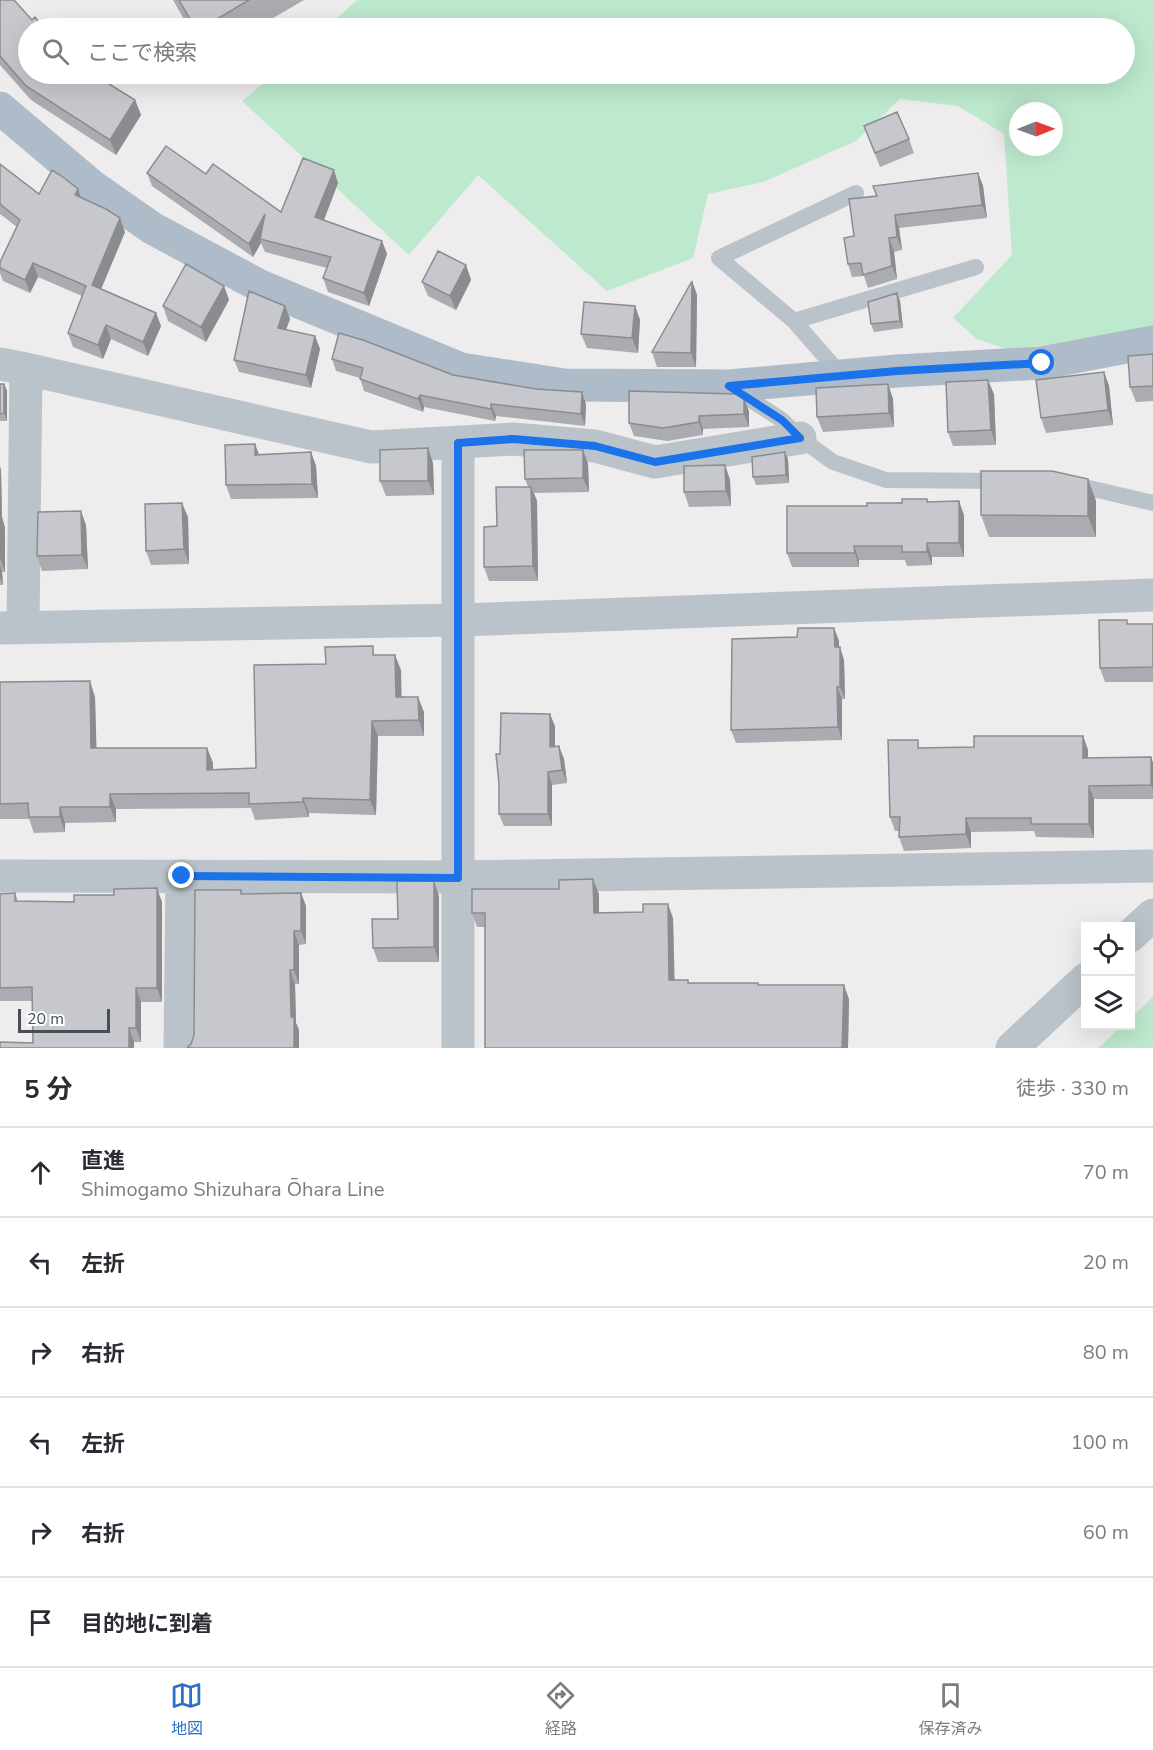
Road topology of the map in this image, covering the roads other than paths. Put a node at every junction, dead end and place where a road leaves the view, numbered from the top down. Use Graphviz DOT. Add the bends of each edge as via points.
graph roads {
  1 [pos="0,108"];
  2 [pos="856,193"];
  3 [pos="976,267"];
  4 [pos="794,321"];
  5 [pos="1153,342"];
  6 [pos="13,367"];
  7 [pos="843,376"];
  8 [pos="729,386"];
  9 [pos="800,438"];
  10 [pos="458,443"];
  11 [pos="1012,481"];
  12 [pos="1058,481"];
  13 [pos="1153,502"];
  14 [pos="1153,595"];
  15 [pos="459,620"];
  16 [pos="12,627"];
  17 [pos="1153,866"];
  18 [pos="0,876"];
  19 [pos="182,876"];
  20 [pos="458,878"];
  21 [pos="1153,915"];
  22 [pos="1135,932"];
  23 [pos="1081,984"];
  24 [pos="180,1048"];
  25 [pos="458,1048"];
  26 [pos="1012,1048"];
  1 -- 8 [label="main road" via="92,186 152,228 260,286 461,369 564,385"];
  2 -- 4 [label="lane" via="719,258"];
  3 -- 4 [label="lane"];
  4 -- 7 [label="lane"];
  5 -- 7 [label="main road" via="1042,363"];
  6 -- 10 [label="street" via="371,447"];
  6 -- 16 [label="street"];
  7 -- 8 [label="main road"];
  8 -- 9 [label="lane" via="782,420"];
  9 -- 10 [label="street" via="655,462 595,446 513,439"];
  9 -- 11 [label="lane" via="833,462 886,480"];
  10 -- 15 [label="street"];
  12 -- 13 [label="lane"];
  14 -- 15 [label="street"];
  15 -- 16 [label="street"];
  15 -- 20 [label="street"];
  17 -- 20 [label="street"];
  18 -- 19 [label="street"];
  19 -- 20 [label="street"];
  19 -- 24 [label="street"];
  20 -- 25 [label="street"];
  21 -- 22 [label="street"];
  23 -- 26 [label="street"];
}
